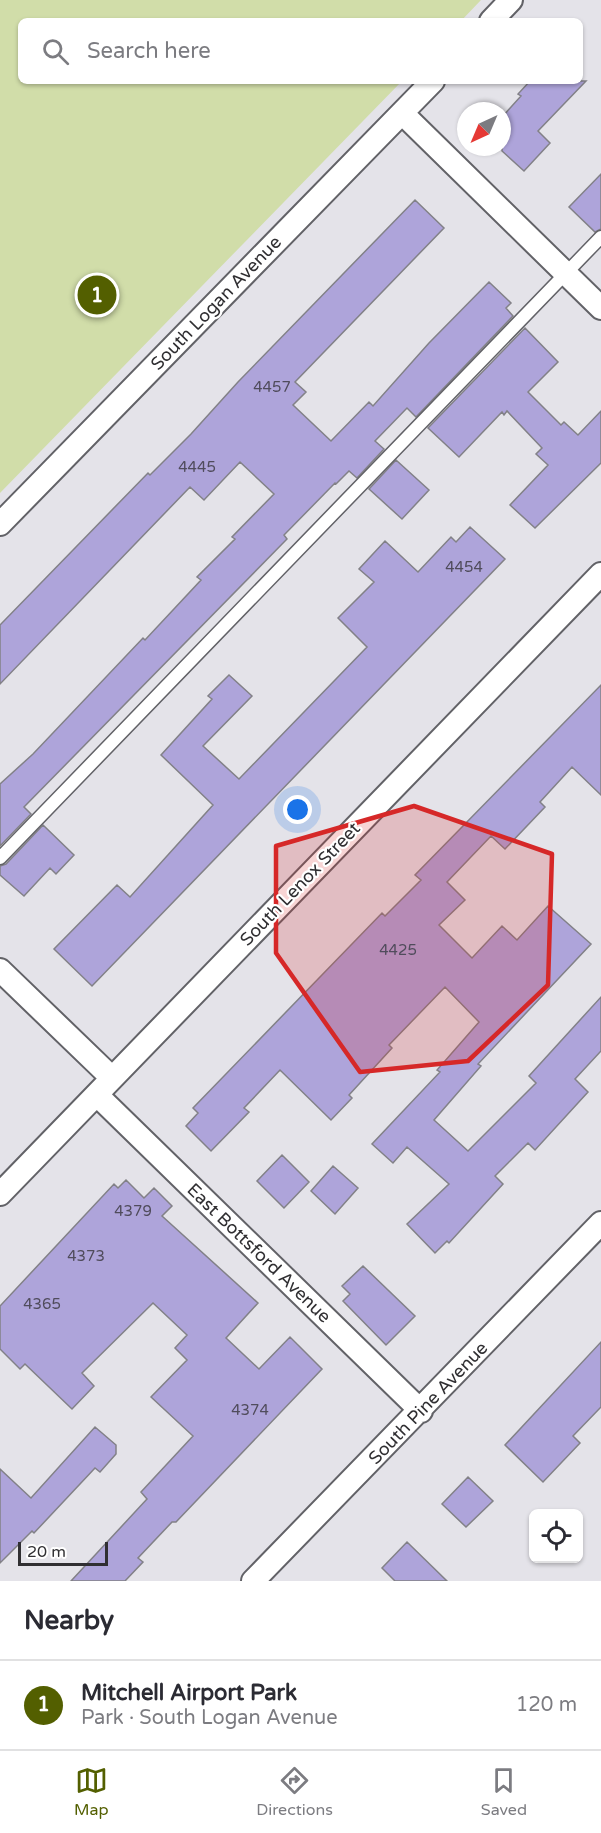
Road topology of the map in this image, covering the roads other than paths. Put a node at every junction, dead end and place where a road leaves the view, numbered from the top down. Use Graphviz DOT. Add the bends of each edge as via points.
graph roads {
  1 [pos="512,0"];
  2 [pos="494,18"];
  3 [pos="430,84"];
  4 [pos="402,113"];
  5 [pos="601,237"];
  6 [pos="565,273"];
  7 [pos="601,308"];
  8 [pos="0,524"];
  9 [pos="601,574"];
  10 [pos="0,858"];
  11 [pos="0,970"];
  12 [pos="104,1087"];
  13 [pos="0,1194"];
  14 [pos="601,1223"];
  15 [pos="421,1411"];
  16 [pos="253,1581"];
  1 -- 2 [label="street"];
  3 -- 4 [label="street, South Logan Avenue"];
  4 -- 6 [label="street"];
  4 -- 8 [label="street, South Logan Avenue"];
  5 -- 6 [label="lane"];
  6 -- 7 [label="street"];
  6 -- 10 [label="lane"];
  9 -- 12 [label="street, South Lenox Street"];
  11 -- 12 [label="street, East Bottsford Avenue"];
  12 -- 13 [label="street, South Lenox Street"];
  12 -- 15 [label="street, East Bottsford Avenue"];
  14 -- 15 [label="street, South Pine Avenue"];
  15 -- 16 [label="street, South Pine Avenue"];
}
